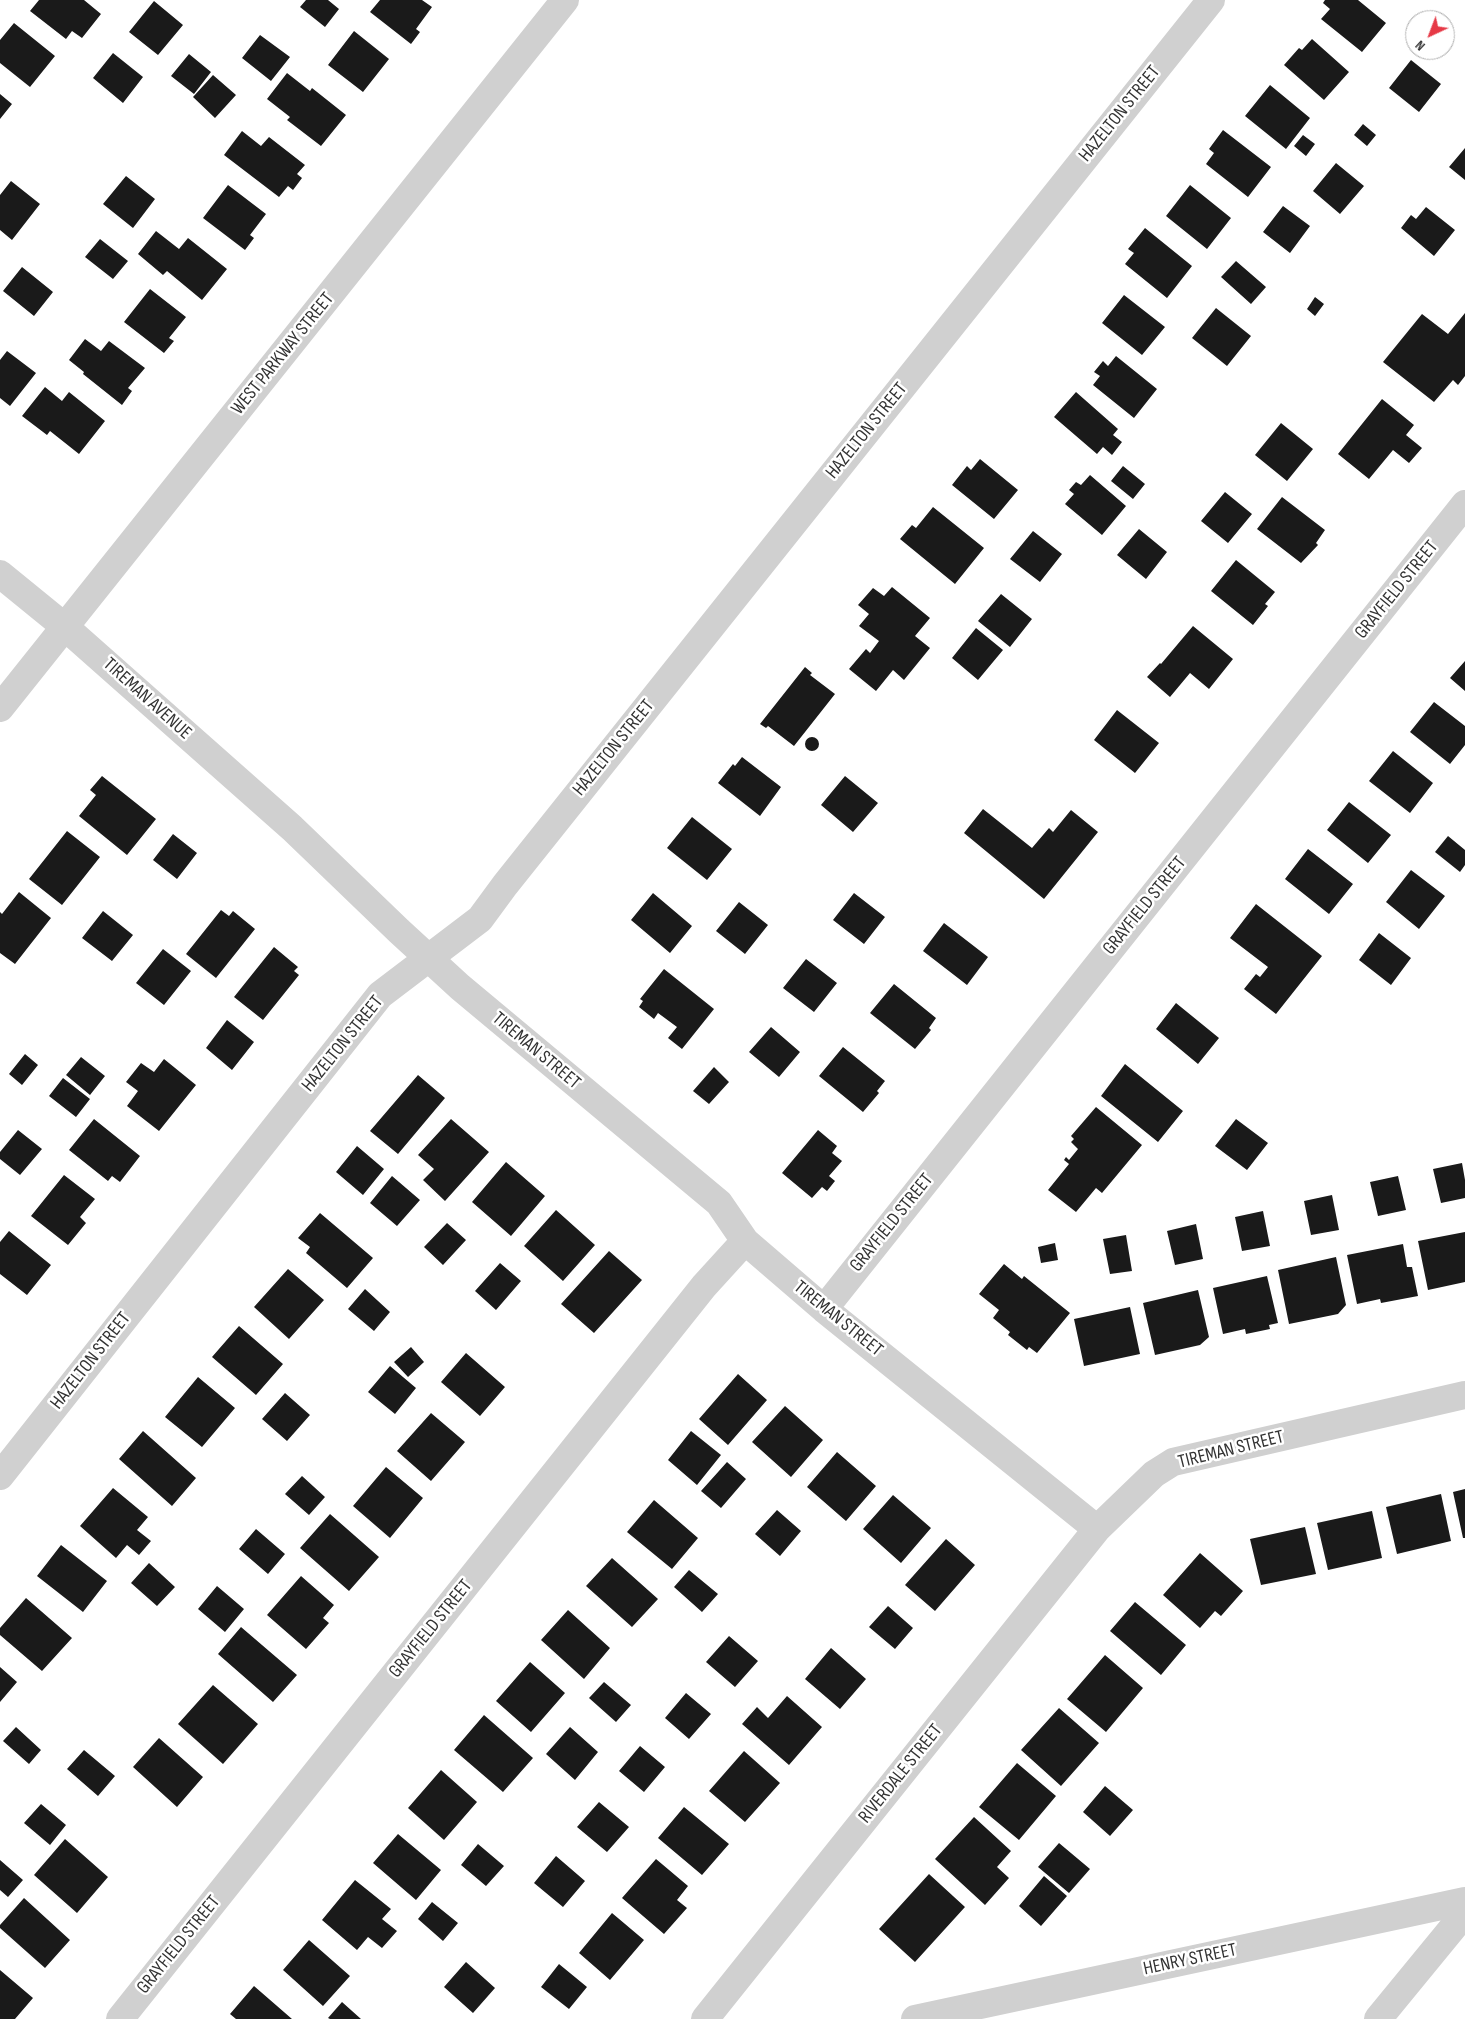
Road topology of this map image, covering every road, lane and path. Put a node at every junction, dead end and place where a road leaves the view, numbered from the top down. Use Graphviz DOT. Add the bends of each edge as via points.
graph roads {
  1 [pos="565,0"];
  2 [pos="1211,0"];
  3 [pos="1465,504"];
  4 [pos="0,574"];
  5 [pos="65,626"];
  6 [pos="0,708"];
  7 [pos="292,828"];
  8 [pos="429,959"];
  9 [pos="745,1241"];
  10 [pos="824,1309"];
  11 [pos="1465,1395"];
  12 [pos="0,1476"];
  13 [pos="1097,1529"];
  14 [pos="1465,1901"];
  15 [pos="1465,1913"];
  16 [pos="120,2019"];
  17 [pos="705,2019"];
  18 [pos="915,2019"];
  19 [pos="1378,2019"];
  1 -- 5 [label="street, WEST PARKWAY STREET"];
  2 -- 8 [label="street, HAZELTON STREET" via="480,919"];
  3 -- 10 [label="street, GRAYFIELD STREET"];
  4 -- 5 [label="street, TIREMAN AVENUE"];
  5 -- 6 [label="street, WEST PARKWAY STREET"];
  5 -- 7 [label="street, TIREMAN AVENUE"];
  7 -- 8 [label="street, TIREMAN STREET"];
  8 -- 9 [label="street, TIREMAN STREET" via="719,1203"];
  8 -- 12 [label="street, HAZELTON STREET" via="380,995"];
  9 -- 10 [label="street, TIREMAN STREET"];
  9 -- 16 [label="street, GRAYFIELD STREET" via="704,1286"];
  10 -- 13 [label="street, TIREMAN STREET"];
  11 -- 13 [label="street, TIREMAN STREET" via="1173,1462 1154,1474"];
  13 -- 17 [label="street, RIVERDALE STREET"];
  14 -- 18 [label="street, HENRY STREET"];
  15 -- 19 [label="street"];
}
